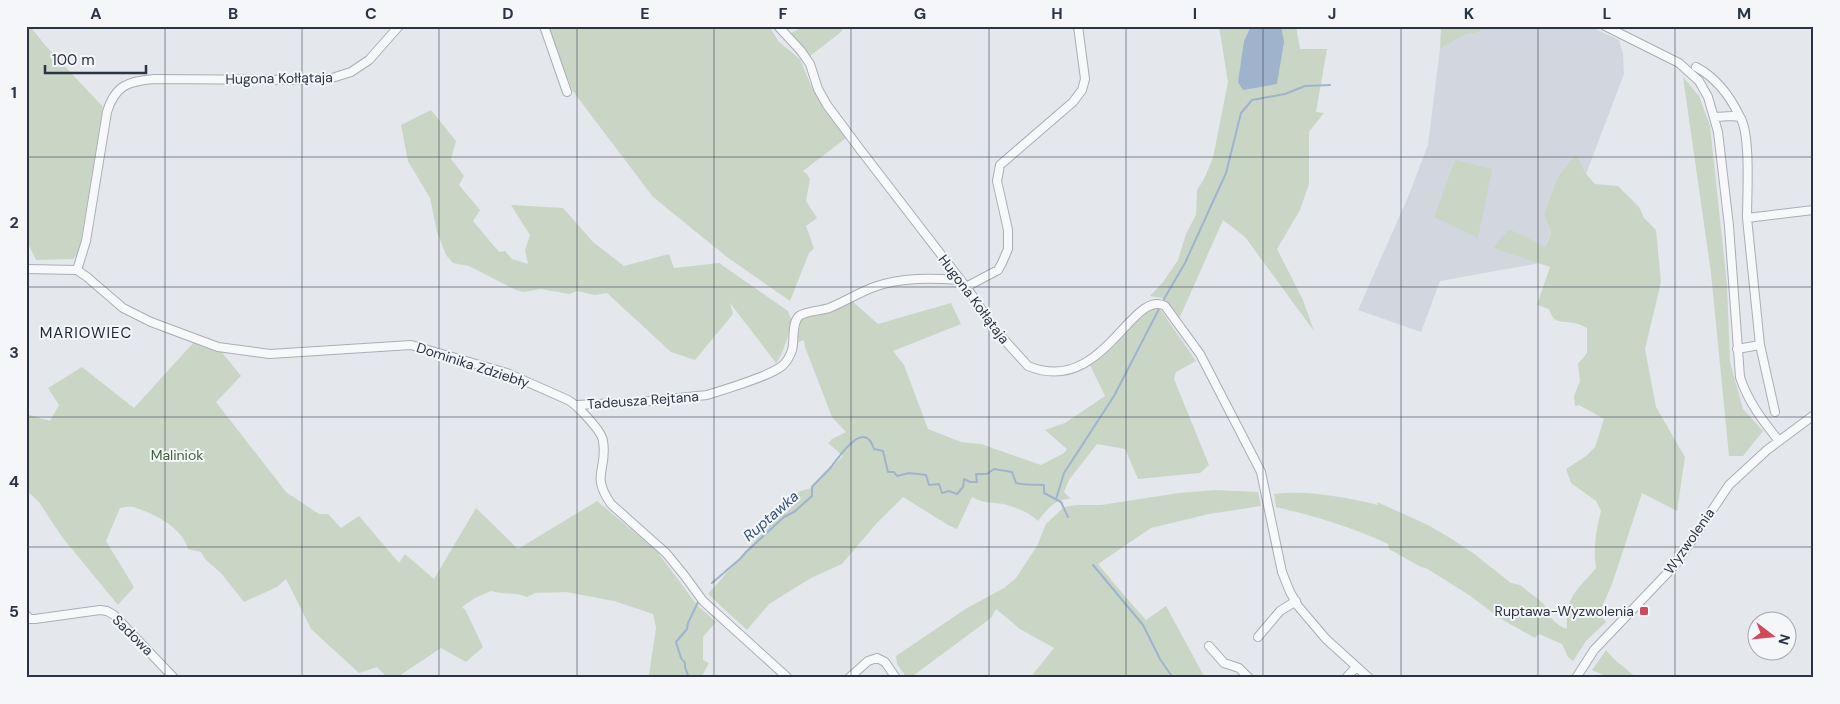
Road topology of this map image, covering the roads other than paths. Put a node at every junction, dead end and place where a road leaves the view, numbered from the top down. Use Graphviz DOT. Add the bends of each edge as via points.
graph roads {
  1 [pos="399,26"];
  2 [pos="544,26"];
  3 [pos="778,26"];
  4 [pos="1078,26"];
  5 [pos="1605,26"];
  6 [pos="1696,67"];
  7 [pos="567,92"];
  8 [pos="1740,117"];
  9 [pos="1715,118"];
  10 [pos="1814,210"];
  11 [pos="1747,218"];
  12 [pos="26,269"];
  13 [pos="77,270"];
  14 [pos="963,283"];
  15 [pos="1760,345"];
  16 [pos="1737,348"];
  17 [pos="577,405"];
  18 [pos="1775,412"];
  19 [pos="1814,416"];
  20 [pos="1779,441"];
  21 [pos="1296,601"];
  22 [pos="26,615"];
  23 [pos="1258,637"];
  24 [pos="1209,646"];
  25 [pos="1356,667"];
  26 [pos="174,678"];
  27 [pos="788,678"];
  28 [pos="849,678"];
  29 [pos="896,678"];
  30 [pos="1249,678"];
  31 [pos="1346,678"];
  32 [pos="1369,678"];
  33 [pos="1576,678"];
  1 -- 13 [label="street, Hugona Kołłątaja" via="373,55 343,76 301,80 185,78 133,82 119,90 110,102 86,241"];
  2 -- 7 [label="street"];
  3 -- 14 [label="street, Hugona Kołłątaja" via="810,64 818,89 833,113"];
  4 -- 14 [label="street" via="1084,79 1082,90 1073,102 1000,165 997,181 1008,230 1008,249 998,270"];
  5 -- 9 [label="street" via="1679,63 1699,81"];
  6 -- 8 [label="street" via="1726,92"];
  8 -- 9 [label="street"];
  8 -- 11 [label="street" via="1746,136"];
  9 -- 16 [label="street" via="1729,226"];
  10 -- 11 [label="street"];
  11 -- 15 [label="street"];
  12 -- 13 [label="street"];
  13 -- 17 [label="street, Dominika Zdziebły" via="123,308 218,347 270,354 411,345 507,373"];
  14 -- 17 [label="street, Tadeusza Rejtana" via="919,278 894,282 874,287 829,308 803,314 797,320 792,349 783,365 717,392 640,402"];
  14 -- 21 [label="street, Hugona Kołłątaja" via="990,324 1023,362 1036,370 1068,370 1086,363 1103,352 1142,309 1152,304 1165,306 1200,354 1260,472 1282,572"];
  15 -- 16 [label="street"];
  15 -- 18 [label="street"];
  16 -- 20 [label="street" via="1744,389 1755,411"];
  17 -- 27 [label="street, Dominika Zdziebły" via="603,439 600,480 611,504 666,553 703,601"];
  19 -- 20 [label="street, Wyzwolenia"];
  20 -- 33 [label="street, Wyzwolenia" via="1729,485 1676,564 1594,650"];
  21 -- 23 [label="street" via="1280,612"];
  21 -- 25 [label="street, Hugona Kołłątaja" via="1326,639"];
  22 -- 26 [label="street, Sadowa" via="35,619 107,611"];
  24 -- 30 [label="street" via="1224,662 1239,668"];
  25 -- 31 [label="street"];
  25 -- 32 [label="street, Hugona Kołłątaja"];
  28 -- 29 [label="street" via="868,661 877,658"];
}
